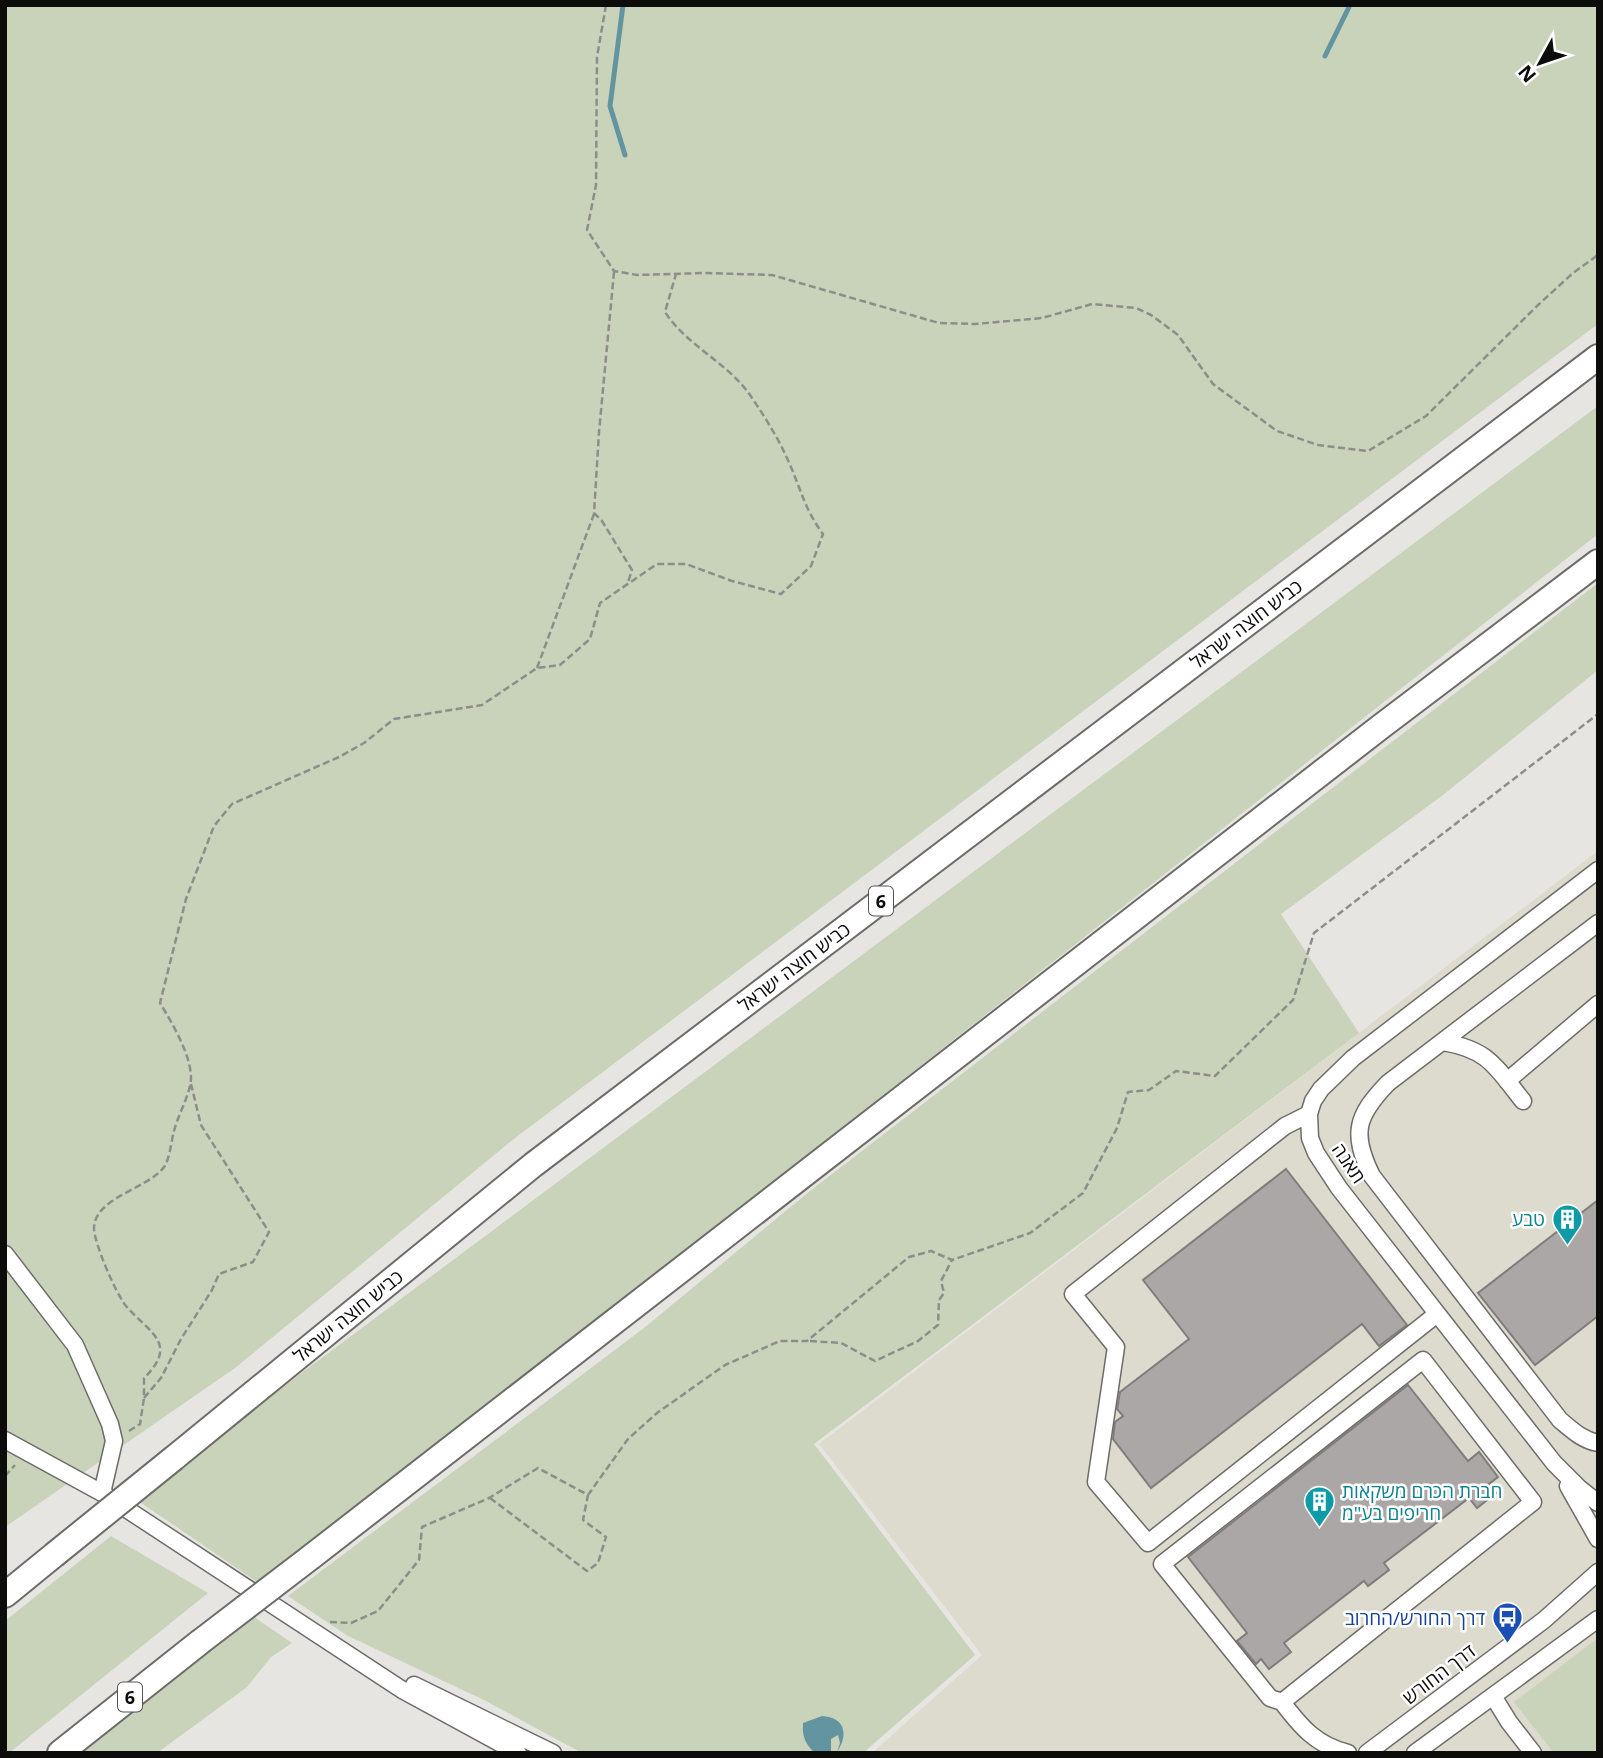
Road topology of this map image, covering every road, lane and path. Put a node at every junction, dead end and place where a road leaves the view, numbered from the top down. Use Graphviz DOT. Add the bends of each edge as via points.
graph roads {
  1 [pos="606,5"];
  2 [pos="1598,255"];
  3 [pos="614,271"];
  4 [pos="676,274"];
  5 [pos="1598,357"];
  6 [pos="594,513"];
  7 [pos="1598,562"];
  8 [pos="627,585"];
  9 [pos="537,668"];
  10 [pos="1598,714"];
  11 [pos="1598,870"];
  12 [pos="1598,923"];
  13 [pos="1598,1004"];
  14 [pos="1443,1042"];
  15 [pos="1507,1081"];
  16 [pos="191,1084"];
  17 [pos="1523,1101"];
  18 [pos="1309,1114"];
  19 [pos="5,1254"];
  20 [pos="952,1260"];
  21 [pos="1437,1314"];
  22 [pos="807,1341"];
  23 [pos="144,1398"];
  24 [pos="140,1424"];
  25 [pos="5,1440"];
  26 [pos="1598,1443"];
  27 [pos="1554,1463"];
  28 [pos="102,1493"];
  29 [pos="588,1495"];
  30 [pos="489,1498"];
  31 [pos="1598,1503"];
  32 [pos="1598,1539"];
  33 [pos="1598,1572"];
  34 [pos="5,1595"];
  35 [pos="1598,1619"];
  36 [pos="295,1621"];
  37 [pos="1493,1696"];
  38 [pos="1282,1702"];
  39 [pos="1303,1730"];
  40 [pos="60,1753"];
  41 [pos="518,1753"];
  42 [pos="553,1753"];
  43 [pos="1309,1753"];
  44 [pos="1348,1753"];
  45 [pos="1367,1753"];
  46 [pos="1415,1753"];
  47 [pos="1533,1753"];
  1 -- 3 [label="path" via="597,57 596,185 587,230"];
  2 -- 4 [label="path" via="1536,306 1426,416 1368,451 1318,445 1277,430 1213,384 1178,335 1136,308 1092,304 1042,318 939,323 772,275"];
  3 -- 4 [label="path"];
  3 -- 6 [label="path"];
  4 -- 8 [label="path" via="666,312 676,329 749,393 786,455 809,516 823,534 811,566 781,594 686,564 657,564"];
  5 -- 34 [label="highway, כביש חוצה ישראל / 6, bridge" via="533,1165"];
  6 -- 8 [label="path" via="632,570"];
  6 -- 9 [label="path"];
  7 -- 40 [label="highway, 6, bridge"];
  8 -- 9 [label="path" via="600,603 590,639 560,665"];
  9 -- 16 [label="path" via="482,705 394,719 339,757 232,804 226,811 214,826 186,899 160,1003 184,1045"];
  10 -- 20 [label="path" via="1314,933 1293,1000 1215,1076 1176,1070 1149,1090 1128,1092 1116,1128 1083,1193 1030,1233"];
  11 -- 18 [label="street" via="1353,1058 1321,1089"];
  12 -- 14 [label="street"];
  13 -- 15 [label="street"];
  14 -- 15 [label="street" via="1489,1058"];
  14 -- 26 [label="street" via="1371,1101 1361,1119 1361,1155 1371,1176 1560,1420"];
  15 -- 17 [label="street"];
  16 -- 23 [label="path" via="164,1167 143,1185 116,1197 94,1227 97,1247 125,1305 156,1335 157,1365 144,1378"];
  16 -- 23 [label="path" via="201,1125 269,1232 253,1262 219,1274 162,1378"];
  18 -- 21 [label="street, תאנה" via="1310,1138 1326,1171"];
  18 -- 21 [label="street" via="1285,1126 1073,1294 1116,1347 1096,1482 1148,1543"];
  19 -- 28 [label="street" via="75,1345 110,1424 114,1441"];
  20 -- 22 [label="path" via="931,1251 909,1257"];
  20 -- 22 [label="path" via="941,1281 944,1293 939,1300 938,1325 918,1341 875,1361 841,1343"];
  21 -- 27 [label="street, תאנה"];
  22 -- 29 [label="path" via="780,1342 725,1365 688,1390 628,1439"];
  23 -- 24 [label="path"];
  25 -- 28 [label="street"];
  27 -- 31 [label="street, תאנה"];
  27 -- 32 [label="street, תאנה"];
  28 -- 36 [label="street"];
  29 -- 30 [label="path" via="538,1468"];
  29 -- 30 [label="path" via="583,1520 606,1537 598,1563 587,1571"];
  30 -- 36 [label="path" via="422,1527 419,1560 378,1611 351,1623"];
  33 -- 45 [label="street, דרך החורש" via="1545,1620"];
  35 -- 37 [label="street"];
  36 -- 41 [label="street" via="404,1692"];
  36 -- 42 [label="street"];
  37 -- 46 [label="street"];
  37 -- 47 [label="street"];
  38 -- 38 [label="street" via="1533,1502 1423,1360 1162,1564 1270,1698"];
  38 -- 39 [label="street"];
  39 -- 43 [label="street"];
  39 -- 44 [label="street" via="1330,1748"];
}
